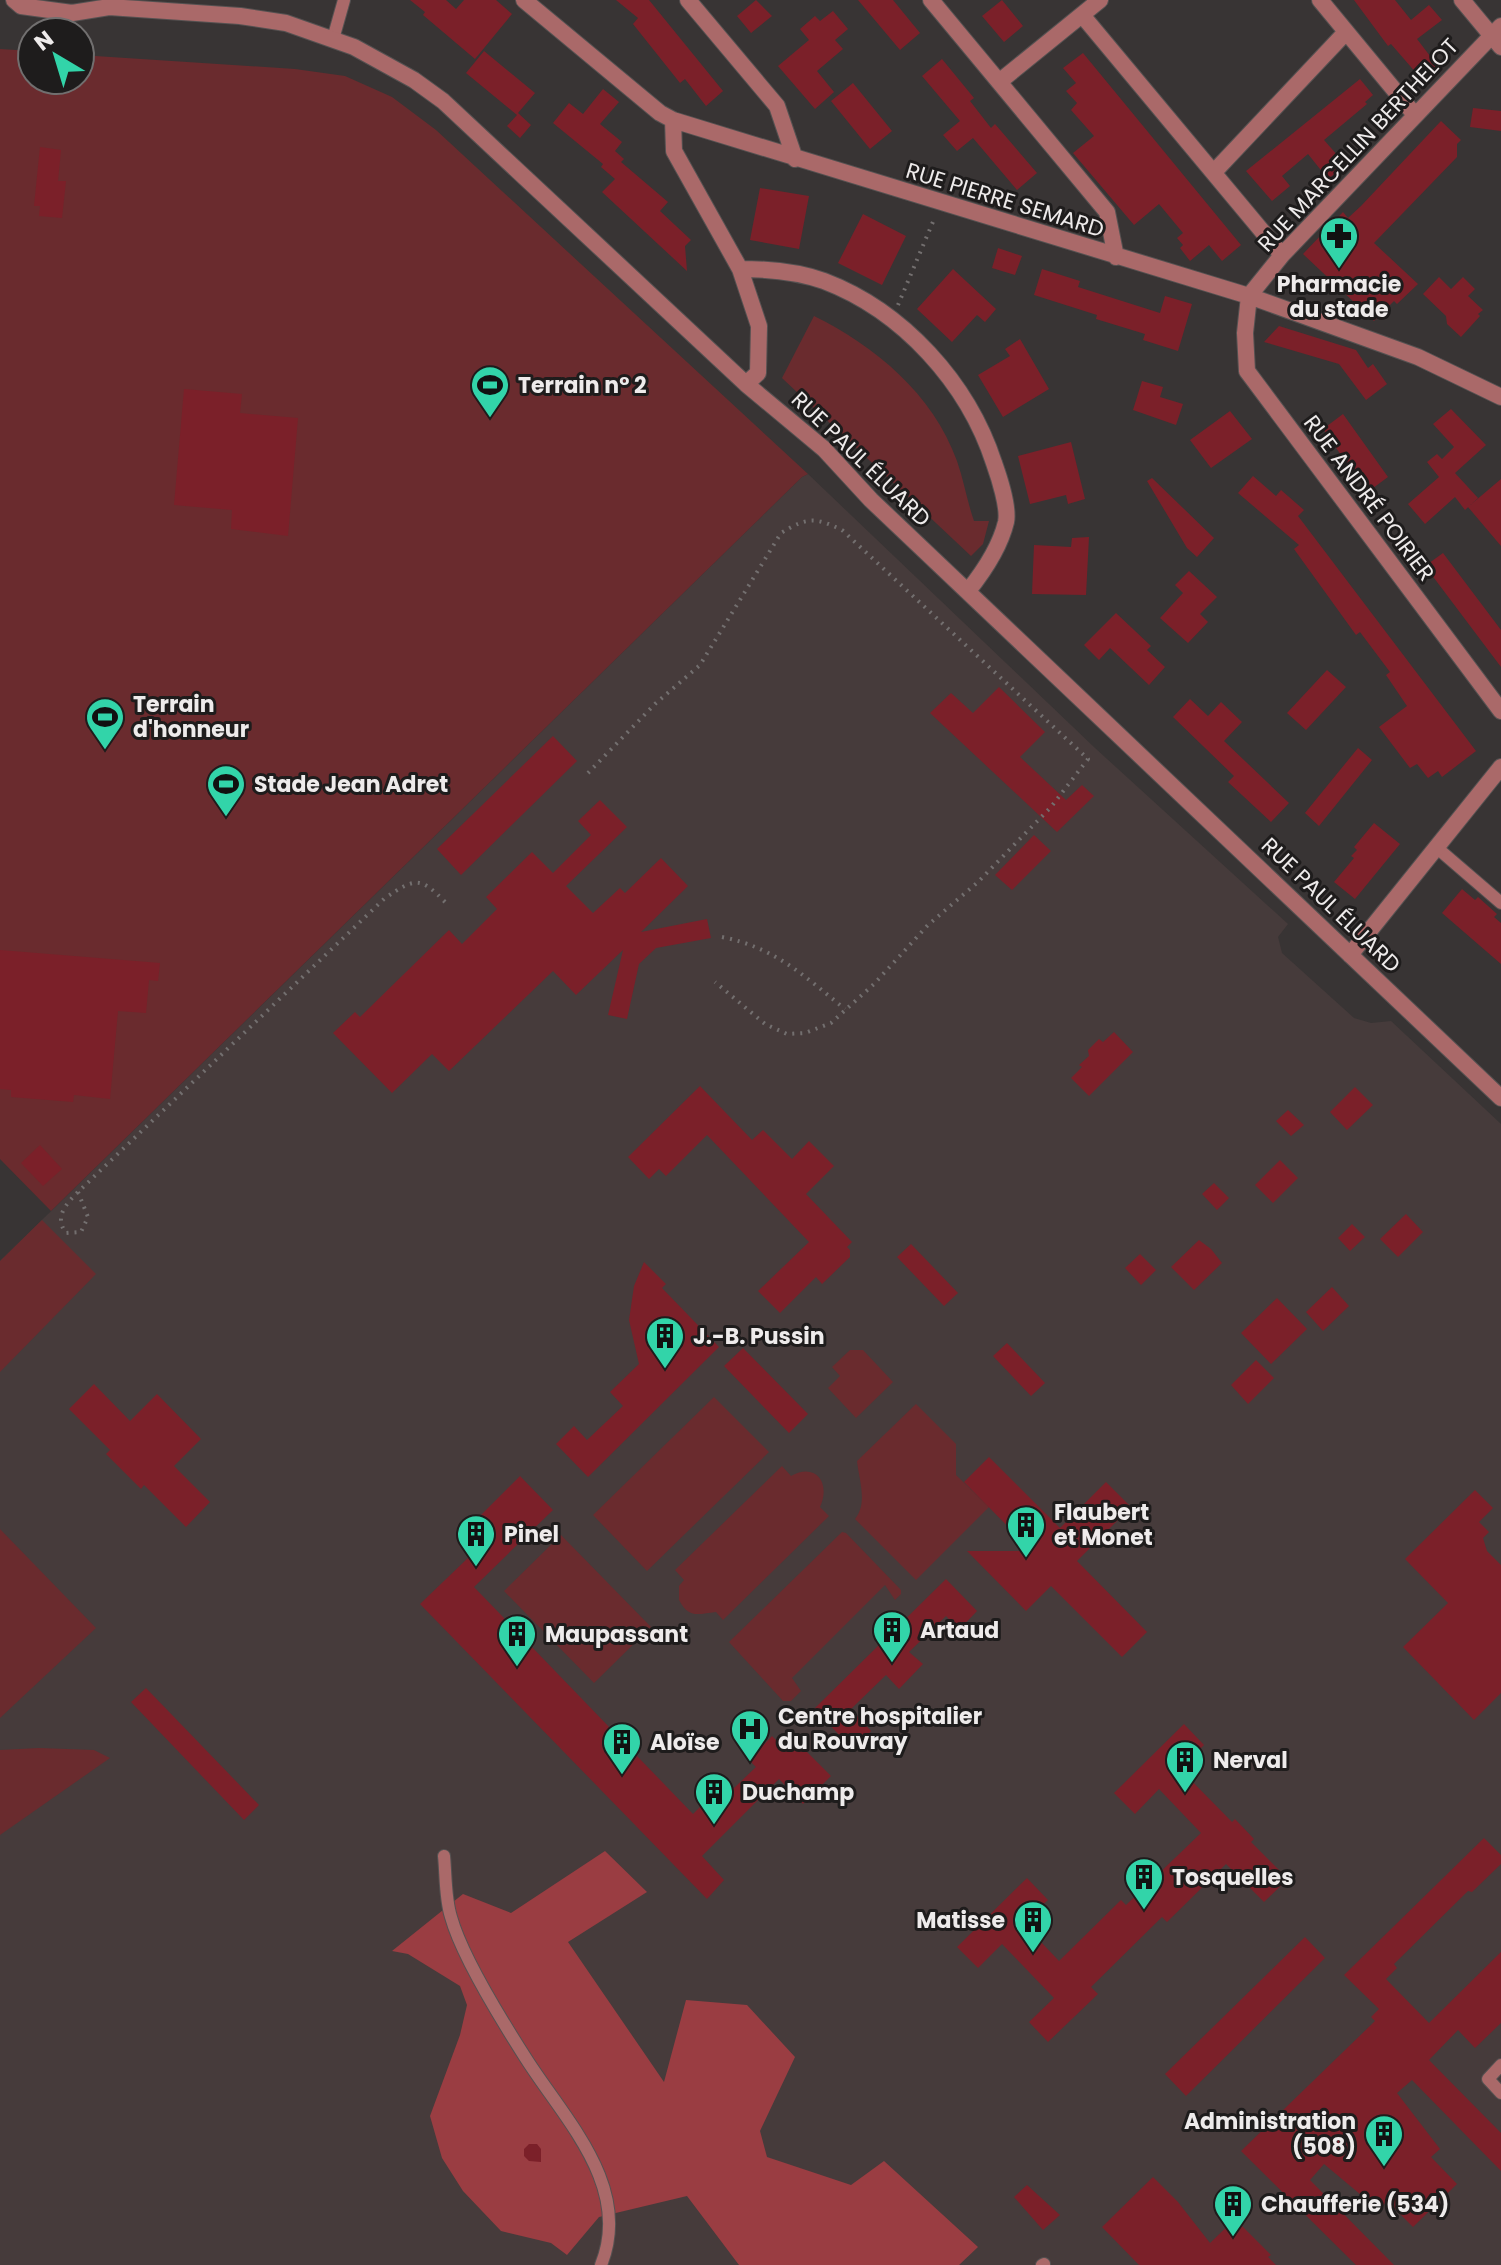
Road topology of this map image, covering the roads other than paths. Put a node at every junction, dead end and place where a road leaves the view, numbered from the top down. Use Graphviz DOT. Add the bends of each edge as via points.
graph roads {
  1 [pos="14,0"];
  2 [pos="344,0"];
  3 [pos="524,0"];
  4 [pos="688,0"];
  5 [pos="931,0"];
  6 [pos="1100,0"];
  7 [pos="1320,0"];
  8 [pos="1462,0"];
  9 [pos="108,3"];
  10 [pos="1082,15"];
  11 [pos="1346,32"];
  12 [pos="1498,36"];
  13 [pos="333,39"];
  14 [pos="999,82"];
  15 [pos="1415,115"];
  16 [pos="673,120"];
  17 [pos="795,159"];
  18 [pos="1214,172"];
  19 [pos="1282,255"];
  20 [pos="1116,257"];
  21 [pos="740,269"];
  22 [pos="1249,296"];
  23 [pos="746,384"];
  24 [pos="1501,397"];
  25 [pos="968,591"];
  26 [pos="1501,711"];
  27 [pos="1501,767"];
  28 [pos="1436,847"];
  29 [pos="1501,903"];
  30 [pos="1350,955"];
  31 [pos="1501,1098"];
  32 [pos="444,1856"];
  33 [pos="1501,2065"];
  34 [pos="1501,2093"];
  35 [pos="601,2265"];
  1 -- 9 [label="street, RUE PAUL ÉLUARD" via="21,6 72,13"];
  2 -- 13 [label="lane"];
  3 -- 16 [label="street, RUE PIERRE SEMARD"];
  4 -- 17 [label="street" via="777,106"];
  5 -- 14 [label="street"];
  6 -- 10 [label="street"];
  7 -- 11 [label="street"];
  8 -- 12 [label="street"];
  9 -- 13 [label="street, RUE PAUL ÉLUARD" via="286,23"];
  10 -- 14 [label="street"];
  10 -- 18 [label="street"];
  11 -- 15 [label="street"];
  11 -- 18 [label="street"];
  12 -- 15 [label="street, RUE MARCELLIN BERTHELOT"];
  13 -- 23 [label="street, RUE PAUL ÉLUARD" via="380,60 443,101"];
  14 -- 20 [label="street" via="1107,212"];
  15 -- 19 [label="street, RUE MARCELLIN BERTHELOT"];
  16 -- 17 [label="street, RUE PIERRE SEMARD"];
  16 -- 21 [label="street" via="674,151"];
  17 -- 20 [label="street, RUE PIERRE SEMARD"];
  18 -- 19 [label="street"];
  19 -- 22 [label="street, RUE MARCELLIN BERTHELOT"];
  20 -- 22 [label="street, RUE PIERRE SEMARD"];
  21 -- 23 [label="street" via="759,326 758,373"];
  21 -- 25 [label="street" via="779,269 824,281 892,322 950,378 985,434 1007,520 993,554"];
  22 -- 24 [label="street, RUE PIERRE SEMARD" via="1418,357"];
  22 -- 26 [label="street, RUE ANDRÉ POIRIER" via="1247,371"];
  23 -- 25 [label="street, RUE PAUL ÉLUARD" via="824,449"];
  25 -- 30 [label="street, RUE PAUL ÉLUARD"];
  27 -- 28 [label="street"];
  28 -- 29 [label="lane"];
  28 -- 30 [label="street"];
  30 -- 31 [label="street, RUE PAUL ÉLUARD"];
  32 -- 35 [label="lane" via="451,1916 472,1964 524,2057 593,2157 610,2216"];
  33 -- 34 [label="lane" via="1488,2079"];
}
